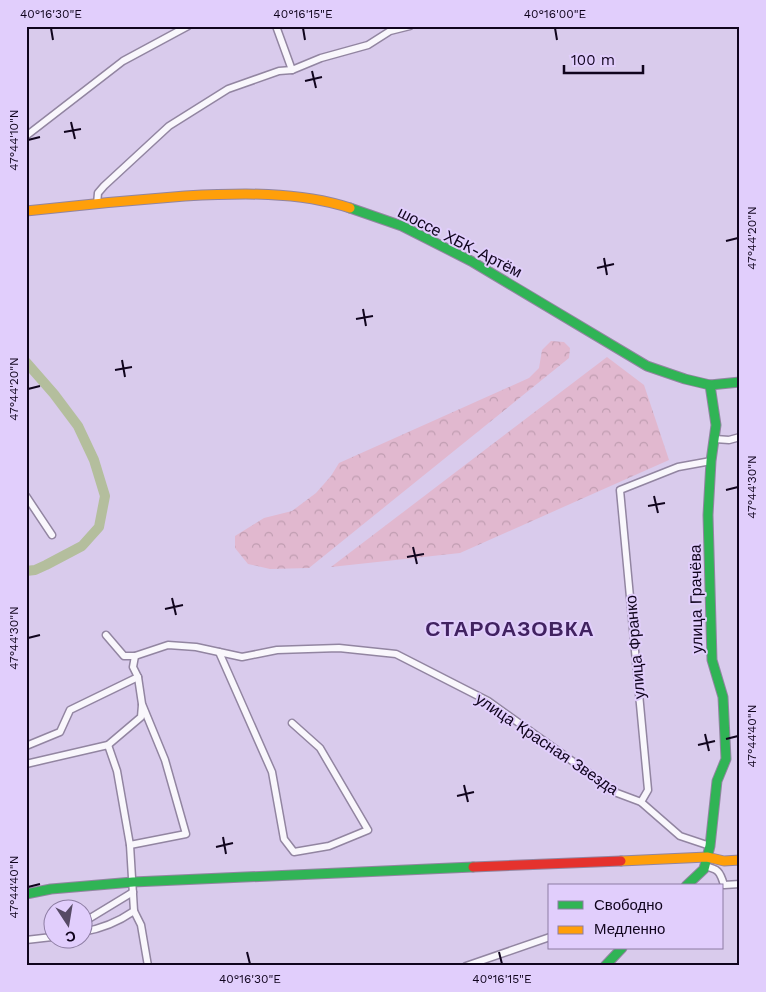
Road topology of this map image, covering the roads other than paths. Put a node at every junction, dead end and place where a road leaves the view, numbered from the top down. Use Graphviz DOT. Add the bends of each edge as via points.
graph roads {
  1 [pos="188,26"];
  2 [pos="276,26"];
  3 [pos="410,26"];
  4 [pos="292,70"];
  5 [pos="26,136"];
  6 [pos="98,204"];
  7 [pos="26,211"];
  8 [pos="740,382"];
  9 [pos="710,385"];
  10 [pos="740,437"];
  11 [pos="715,439"];
  12 [pos="712,461"];
  13 [pos="26,496"];
  14 [pos="52,535"];
  15 [pos="106,635"];
  16 [pos="219,652"];
  17 [pos="135,656"];
  18 [pos="138,677"];
  19 [pos="142,704"];
  20 [pos="292,723"];
  21 [pos="108,744"];
  22 [pos="26,746"];
  23 [pos="26,764"];
  24 [pos="641,802"];
  25 [pos="130,845"];
  26 [pos="710,846"];
  27 [pos="740,860"];
  28 [pos="705,864"];
  29 [pos="133,882"];
  30 [pos="688,884"];
  31 [pos="724,884"];
  32 [pos="740,884"];
  33 [pos="724,885"];
  34 [pos="133,892"];
  35 [pos="26,894"];
  36 [pos="134,911"];
  37 [pos="92,916"];
  38 [pos="92,930"];
  39 [pos="42,938"];
  40 [pos="548,938"];
  41 [pos="26,940"];
  42 [pos="620,950"];
  43 [pos="148,966"];
  44 [pos="466,966"];
  45 [pos="605,966"];
  1 -- 5 [label="street" via="122,61"];
  2 -- 4 [label="street"];
  3 -- 4 [label="street" via="390,31 368,45"];
  4 -- 6 [label="street" via="279,70 228,90 169,126 104,186 98,193"];
  6 -- 7 [label="street, шоссе ХБК-Артём"];
  6 -- 9 [label="street, шоссе ХБК-Артём" via="243,193 328,201 402,226 471,261 647,366"];
  8 -- 9 [label="street, шоссе ХБК-Артём"];
  9 -- 11 [label="street, улица Грачёва"];
  10 -- 11 [label="street"];
  11 -- 12 [label="street, улица Грачёва"];
  12 -- 24 [label="street, улица Франко" via="678,468 620,490 648,790"];
  12 -- 26 [label="street, улица Грачёва" via="708,515 712,660 724,697 726,759 717,781"];
  13 -- 14 [label="street"];
  15 -- 17 [label="street" via="124,656"];
  16 -- 17 [label="street, улица Красная Звезда" via="168,645"];
  16 -- 20 [label="street" via="272,772 284,839 294,852 329,846 368,830 320,748"];
  16 -- 24 [label="street, улица Красная Звезда" via="242,657 276,650 339,648 396,654 488,701 617,793"];
  17 -- 18 [label="street" via="133,667"];
  18 -- 19 [label="street"];
  18 -- 22 [label="street" via="70,710 60,732"];
  19 -- 21 [label="street" via="141,717"];
  19 -- 25 [label="street" via="165,760 186,834"];
  21 -- 23 [label="street"];
  21 -- 25 [label="street" via="117,771"];
  24 -- 26 [label="street" via="680,836"];
  25 -- 29 [label="street"];
  26 -- 28 [label="street, улица Грачёва"];
  27 -- 28 [label="street"];
  28 -- 29 [label="street"];
  28 -- 30 [label="street"];
  28 -- 31 [label="street" via="720,872"];
  29 -- 34 [label="street"];
  29 -- 35 [label="street"];
  32 -- 33 [label="street"];
  34 -- 36 [label="street"];
  34 -- 37 [label="street"];
  36 -- 38 [label="street"];
  36 -- 43 [label="street" via="141,925"];
  39 -- 41 [label="street"];
  40 -- 44 [label="street"];
  42 -- 45 [label="street"];
}
